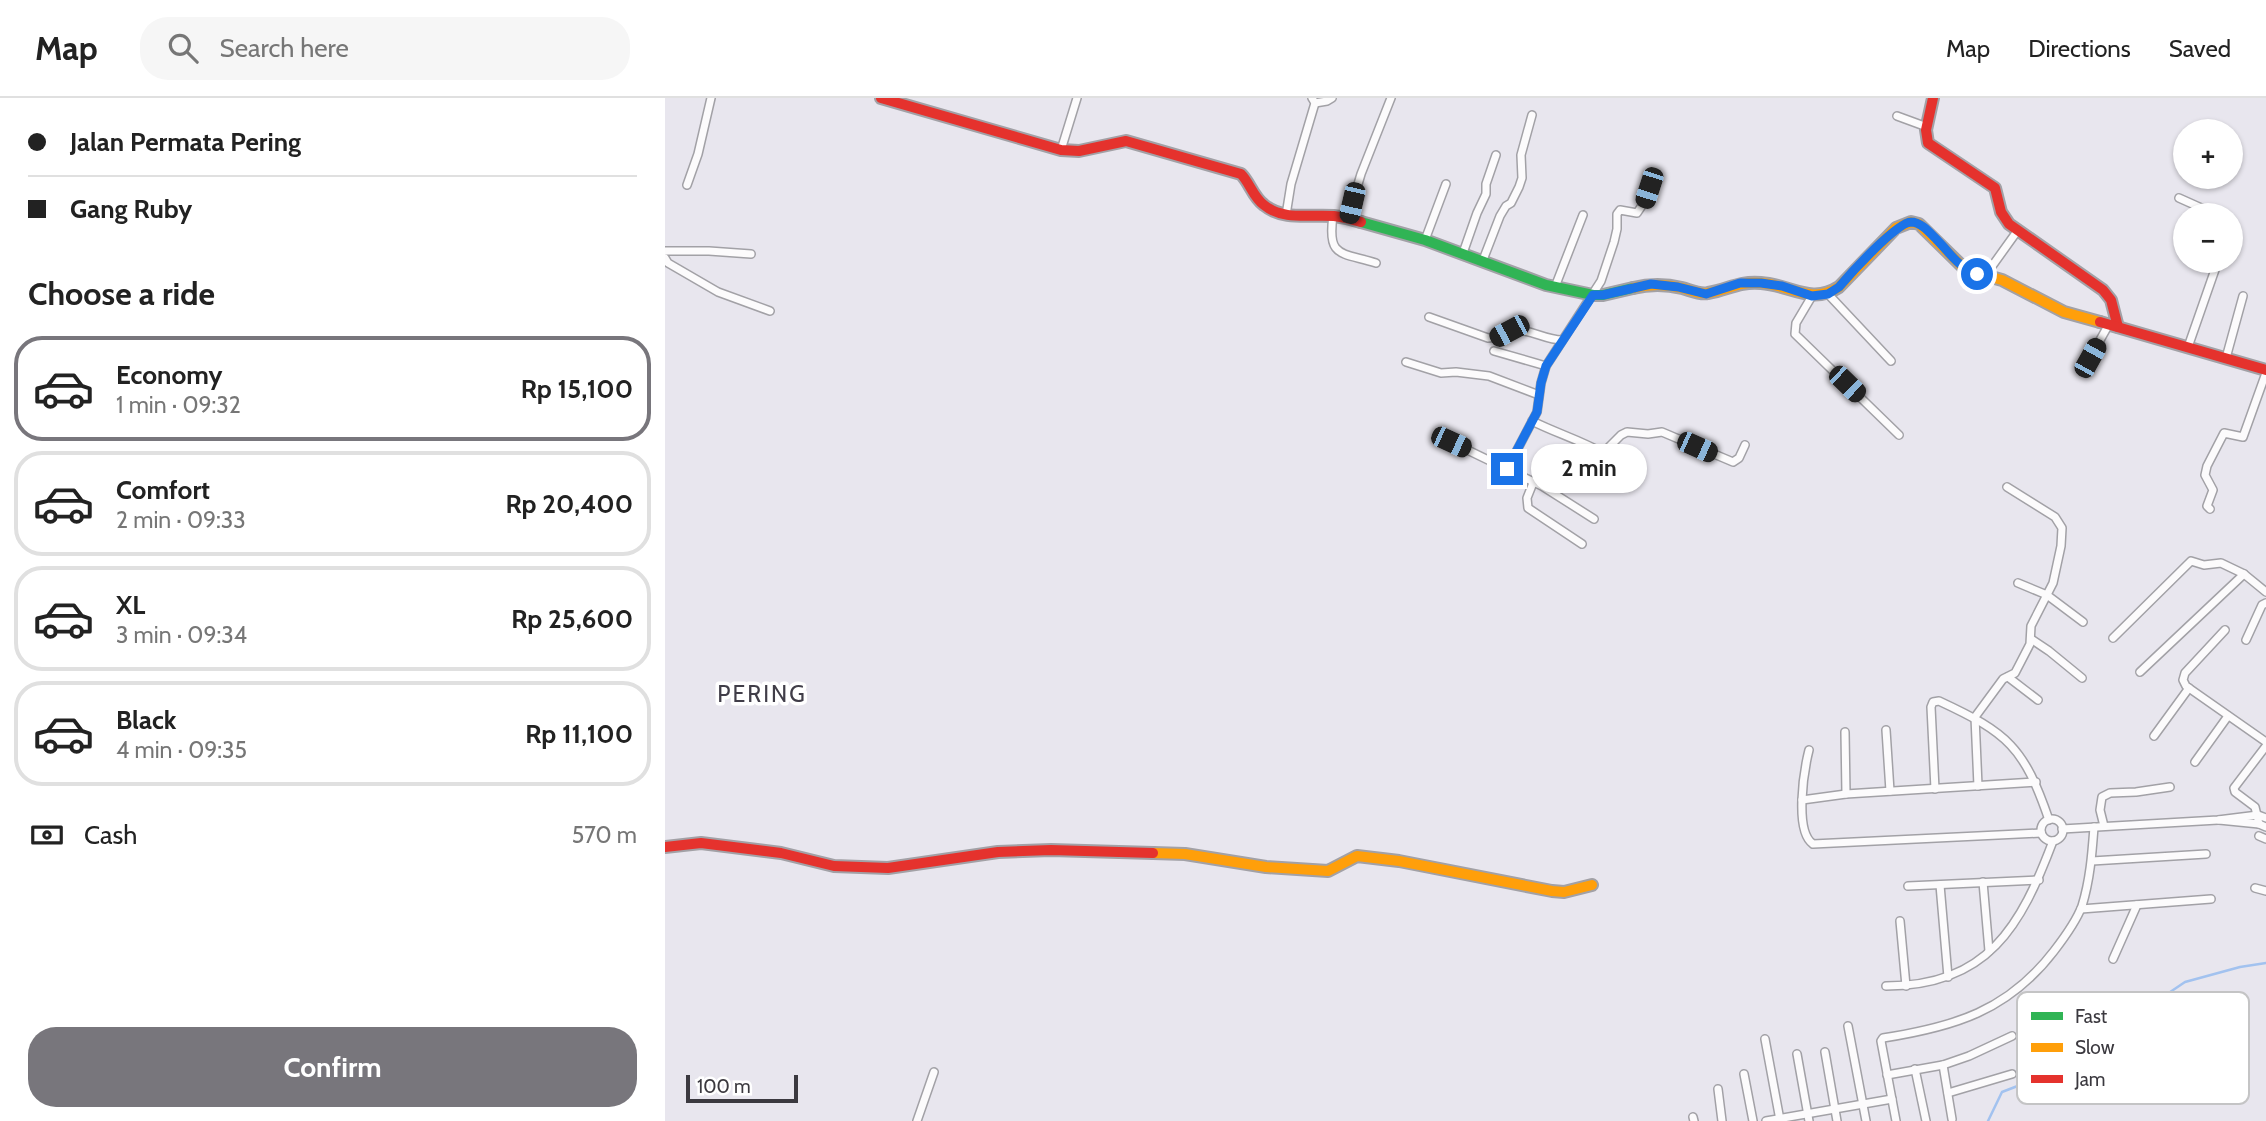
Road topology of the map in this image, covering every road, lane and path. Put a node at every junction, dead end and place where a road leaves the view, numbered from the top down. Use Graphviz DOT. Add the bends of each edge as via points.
graph roads {
  1 [pos="711,98"];
  2 [pos="881,98"];
  3 [pos="1077,98"];
  4 [pos="1332,98"];
  5 [pos="1391,98"];
  6 [pos="1933,98"];
  7 [pos="1313,100"];
  8 [pos="1532,115"];
  9 [pos="1897,116"];
  10 [pos="1927,127"];
  11 [pos="1061,150"];
  12 [pos="1496,155"];
  13 [pos="1445,184"];
  14 [pos="687,185"];
  15 [pos="1649,188"];
  16 [pos="2179,198"];
  17 [pos="2190,203"];
  18 [pos="1286,215"];
  19 [pos="1583,215"];
  20 [pos="1333,216"];
  21 [pos="1348,218"];
  22 [pos="2018,230"];
  23 [pos="1425,240"];
  24 [pos="665,251"];
  25 [pos="1462,253"];
  26 [pos="751,254"];
  27 [pos="665,258"];
  28 [pos="1483,260"];
  29 [pos="1376,263"];
  30 [pos="2214,273"];
  31 [pos="1984,276"];
  32 [pos="1555,286"];
  33 [pos="1828,294"];
  34 [pos="1593,295"];
  35 [pos="1812,296"];
  36 [pos="2243,296"];
  37 [pos="770,310"];
  38 [pos="1429,317"];
  39 [pos="2113,326"];
  40 [pos="1562,340"];
  41 [pos="2188,347"];
  42 [pos="1494,351"];
  43 [pos="2090,358"];
  44 [pos="2226,358"];
  45 [pos="1406,362"];
  46 [pos="1891,362"];
  47 [pos="1546,366"];
  48 [pos="2266,371"];
  49 [pos="1539,395"];
  50 [pos="1532,421"];
  51 [pos="1899,435"];
  52 [pos="1451,442"];
  53 [pos="1745,445"];
  54 [pos="1603,453"];
  55 [pos="1507,469"];
  56 [pos="1533,483"];
  57 [pos="1588,484"];
  58 [pos="2007,487"];
  59 [pos="2210,509"];
  60 [pos="1594,519"];
  61 [pos="1582,544"];
  62 [pos="2244,574"];
  63 [pos="2018,583"];
  64 [pos="2266,592"];
  65 [pos="2047,595"];
  66 [pos="2266,603"];
  67 [pos="2083,622"];
  68 [pos="2225,631"];
  69 [pos="2113,638"];
  70 [pos="2031,639"];
  71 [pos="2246,640"];
  72 [pos="2140,673"];
  73 [pos="2007,677"];
  74 [pos="2082,678"];
  75 [pos="2189,688"];
  76 [pos="2038,700"];
  77 [pos="2228,716"];
  78 [pos="1975,718"];
  79 [pos="1886,730"];
  80 [pos="1845,732"];
  81 [pos="2154,736"];
  82 [pos="2266,744"];
  83 [pos="1809,750"];
  84 [pos="2195,762"];
  85 [pos="2036,782"];
  86 [pos="1978,786"];
  87 [pos="2169,787"];
  88 [pos="1935,789"];
  89 [pos="1890,792"];
  90 [pos="1846,794"];
  91 [pos="1802,800"];
  92 [pos="2264,819"];
  93 [pos="2049,820"];
  94 [pos="2103,826"];
  95 [pos="2094,827"];
  96 [pos="2062,829"];
  97 [pos="2041,832"];
  98 [pos="2053,841"];
  99 [pos="665,847"];
  100 [pos="2206,854"];
  101 [pos="2092,861"];
  102 [pos="2039,880"];
  103 [pos="1983,882"];
  104 [pos="1592,885"];
  105 [pos="1940,885"];
  106 [pos="1908,886"];
  107 [pos="2255,888"];
  108 [pos="2266,891"];
  109 [pos="2211,899"];
  110 [pos="2137,905"];
  111 [pos="2081,909"];
  112 [pos="1901,921"];
  113 [pos="1989,951"];
  114 [pos="2113,959"];
  115 [pos="1948,977"];
  116 [pos="1887,986"];
  117 [pos="1906,986"];
  118 [pos="1848,1026"];
  119 [pos="2012,1036"];
  120 [pos="1765,1039"];
  121 [pos="1825,1052"];
  122 [pos="1797,1054"];
  123 [pos="1943,1065"];
  124 [pos="1915,1069"];
  125 [pos="934,1072"];
  126 [pos="1744,1074"];
  127 [pos="2012,1074"];
  128 [pos="1887,1075"];
  129 [pos="1718,1089"];
  130 [pos="1948,1093"];
  131 [pos="1892,1099"];
  132 [pos="1863,1104"];
  133 [pos="1835,1108"];
  134 [pos="1808,1117"];
  135 [pos="1952,1119"];
  136 [pos="1780,1120"];
  137 [pos="917,1121"];
  138 [pos="1723,1121"];
  139 [pos="1753,1121"];
  140 [pos="1766,1121"];
  141 [pos="1837,1121"];
  142 [pos="1866,1121"];
  143 [pos="1896,1121"];
  144 [pos="1926,1121"];
  1 -- 14 [label="street"];
  2 -- 11 [label="street"];
  3 -- 11 [label="street"];
  4 -- 7 [label="street"];
  5 -- 21 [label="street"];
  6 -- 10 [label="street"];
  7 -- 18 [label="street"];
  8 -- 28 [label="street" via="1521,155 1519,187 1500,216"];
  9 -- 10 [label="street"];
  10 -- 22 [label="street" via="1926,137 1933,147 1995,188 2001,212"];
  11 -- 18 [label="street" via="1079,151 1120,141 1142,144 1241,174 1263,205"];
  12 -- 25 [label="street"];
  13 -- 23 [label="street"];
  15 -- 34 [label="street" via="1637,213 1620,209 1616,214 1614,242"];
  16 -- 17 [label="street"];
  18 -- 20 [label="street"];
  19 -- 32 [label="street"];
  20 -- 21 [label="street"];
  20 -- 29 [label="street" via="1330,238 1334,248"];
  21 -- 23 [label="street"];
  22 -- 31 [label="street"];
  22 -- 39 [label="street" via="2103,290 2111,300"];
  23 -- 25 [label="street"];
  24 -- 26 [label="street"];
  25 -- 28 [label="street"];
  27 -- 37 [label="street" via="718,292"];
  28 -- 32 [label="street"];
  30 -- 41 [label="street"];
  31 -- 33 [label="street" via="1966,270 1929,232 1911,222 1896,228"];
  31 -- 39 [label="street" via="2064,312"];
  32 -- 34 [label="street"];
  33 -- 35 [label="street"];
  33 -- 46 [label="street"];
  34 -- 35 [label="street" via="1651,284 1706,294 1747,282"];
  34 -- 40 [label="street"];
  35 -- 51 [label="street" via="1796,323 1795,334"];
  36 -- 44 [label="street"];
  38 -- 40 [label="street" via="1488,338 1516,330"];
  39 -- 41 [label="street"];
  39 -- 43 [label="street"];
  40 -- 47 [label="street"];
  41 -- 44 [label="street"];
  42 -- 47 [label="street"];
  44 -- 48 [label="street"];
  45 -- 49 [label="street" via="1441,373 1489,376"];
  47 -- 49 [label="street"];
  48 -- 59 [label="street" via="2243,437 2224,433 2207,466 2205,475 2213,490"];
  49 -- 50 [label="street"];
  50 -- 54 [label="street"];
  50 -- 55 [label="street"];
  52 -- 55 [label="street"];
  53 -- 54 [label="street" via="1733,462 1663,432 1631,432 1621,435"];
  54 -- 57 [label="street"];
  55 -- 56 [label="street"];
  56 -- 60 [label="street"];
  56 -- 61 [label="street" via="1528,508"];
  58 -- 65 [label="street" via="2055,517 2061,528 2058,567"];
  62 -- 64 [label="street"];
  62 -- 69 [label="street" via="2221,563 2191,561"];
  62 -- 72 [label="street"];
  63 -- 65 [label="street"];
  65 -- 67 [label="street"];
  65 -- 70 [label="street" via="2031,626"];
  66 -- 71 [label="street"];
  68 -- 75 [label="street" via="2183,676"];
  70 -- 73 [label="street" via="2015,673"];
  70 -- 74 [label="street"];
  73 -- 76 [label="street"];
  73 -- 78 [label="street"];
  75 -- 77 [label="street"];
  75 -- 81 [label="street"];
  77 -- 82 [label="street"];
  77 -- 84 [label="street"];
  78 -- 85 [label="street" via="2015,748"];
  78 -- 86 [label="street"];
  78 -- 88 [label="street" via="1933,702"];
  79 -- 89 [label="street"];
  80 -- 90 [label="street"];
  82 -- 92 [label="street" via="2234,788"];
  83 -- 91 [label="street"];
  85 -- 86 [label="street"];
  85 -- 93 [label="street"];
  86 -- 88 [label="street"];
  87 -- 94 [label="street" via="2102,797"];
  88 -- 89 [label="street"];
  89 -- 90 [label="street"];
  90 -- 91 [label="street"];
  91 -- 97 [label="street" via="1806,836 1817,845"];
  92 -- 94 [label="street"];
  93 -- 96 [label="street"];
  93 -- 97 [label="street"];
  94 -- 95 [label="street"];
  95 -- 96 [label="street"];
  95 -- 101 [label="street"];
  96 -- 98 [label="street"];
  97 -- 98 [label="street"];
  98 -- 102 [label="street"];
  99 -- 104 [label="street" via="701,843 781,853 834,866 888,868 1051,849 1185,854 1266,867 1328,870 1357,856 1552,891"];
  100 -- 101 [label="street"];
  101 -- 111 [label="street"];
  102 -- 103 [label="street"];
  102 -- 113 [label="street" via="2019,918"];
  103 -- 105 [label="street"];
  103 -- 113 [label="street"];
  105 -- 106 [label="street"];
  105 -- 115 [label="street"];
  107 -- 108 [label="street"];
  109 -- 110 [label="street"];
  110 -- 111 [label="street"];
  110 -- 114 [label="street"];
  111 -- 128 [label="street" via="2044,964 1997,1003 1946,1026 1883,1038"];
  112 -- 117 [label="street"];
  113 -- 115 [label="street"];
  115 -- 117 [label="street"];
  116 -- 117 [label="street"];
  118 -- 132 [label="street"];
  119 -- 123 [label="street"];
  120 -- 136 [label="street"];
  121 -- 133 [label="street"];
  122 -- 134 [label="street"];
  123 -- 124 [label="street"];
  123 -- 130 [label="street"];
  124 -- 128 [label="street"];
  124 -- 144 [label="street"];
  125 -- 137 [label="street"];
  126 -- 139 [label="street"];
  127 -- 130 [label="street"];
  128 -- 131 [label="street"];
  129 -- 138 [label="street"];
  130 -- 135 [label="street"];
  131 -- 132 [label="street"];
  131 -- 143 [label="street"];
  132 -- 133 [label="street"];
  132 -- 142 [label="street"];
  133 -- 134 [label="street"];
  133 -- 141 [label="street"];
  134 -- 136 [label="street"];
  136 -- 140 [label="street"];
}
